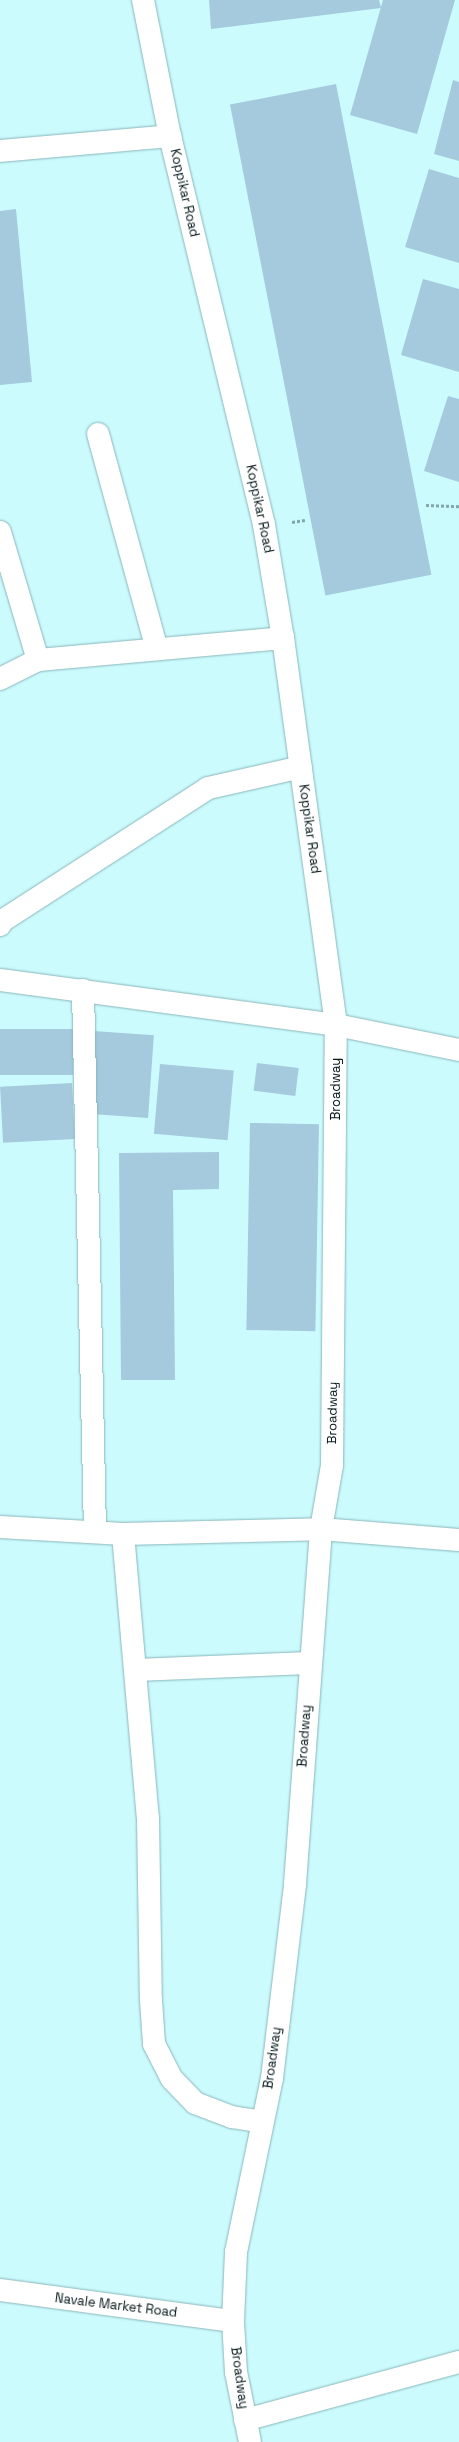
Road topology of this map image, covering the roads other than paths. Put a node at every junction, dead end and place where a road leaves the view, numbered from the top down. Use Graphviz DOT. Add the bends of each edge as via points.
graph roads {
  1 [pos="143,0"];
  2 [pos="170,136"];
  3 [pos="0,151"];
  4 [pos="98,434"];
  5 [pos="0,532"];
  6 [pos="283,638"];
  7 [pos="157,649"];
  8 [pos="38,660"];
  9 [pos="0,679"];
  10 [pos="301,767"];
  11 [pos="0,925"];
  12 [pos="0,980"];
  13 [pos="83,990"];
  14 [pos="336,1025"];
  15 [pos="459,1050"];
  16 [pos="0,1527"];
  17 [pos="321,1529"];
  18 [pos="95,1530"];
  19 [pos="123,1534"];
  20 [pos="459,1540"];
  21 [pos="310,1663"];
  22 [pos="135,1670"];
  23 [pos="263,2122"];
  24 [pos="0,2290"];
  25 [pos="233,2321"];
  26 [pos="459,2362"];
  27 [pos="245,2420"];
  28 [pos="250,2442"];
  1 -- 2 [label="street, Koppikar Road"];
  2 -- 3 [label="street"];
  2 -- 6 [label="street, Koppikar Road" via="264,525"];
  4 -- 7 [label="street"];
  5 -- 8 [label="street"];
  6 -- 7 [label="street"];
  6 -- 10 [label="street, Koppikar Road"];
  7 -- 8 [label="street"];
  8 -- 9 [label="street"];
  10 -- 11 [label="street" via="208,788 2,921"];
  10 -- 14 [label="street, Koppikar Road"];
  12 -- 13 [label="street"];
  13 -- 14 [label="street"];
  13 -- 18 [label="street"];
  14 -- 15 [label="street"];
  14 -- 17 [label="street, Broadway" via="332,1465"];
  16 -- 18 [label="street"];
  17 -- 19 [label="street"];
  17 -- 20 [label="street"];
  17 -- 21 [label="street, Broadway"];
  18 -- 19 [label="street"];
  19 -- 22 [label="street"];
  21 -- 22 [label="street"];
  21 -- 23 [label="street, Broadway" via="295,1884 272,2078"];
  22 -- 23 [label="street" via="148,1818 150,2000 154,2044 172,2079 195,2103 232,2117"];
  23 -- 25 [label="street, Broadway" via="236,2252"];
  24 -- 25 [label="street, Navale Market Road"];
  25 -- 27 [label="street, Broadway" via="236,2372"];
  26 -- 27 [label="street"];
  27 -- 28 [label="street, Broadway"];
}
